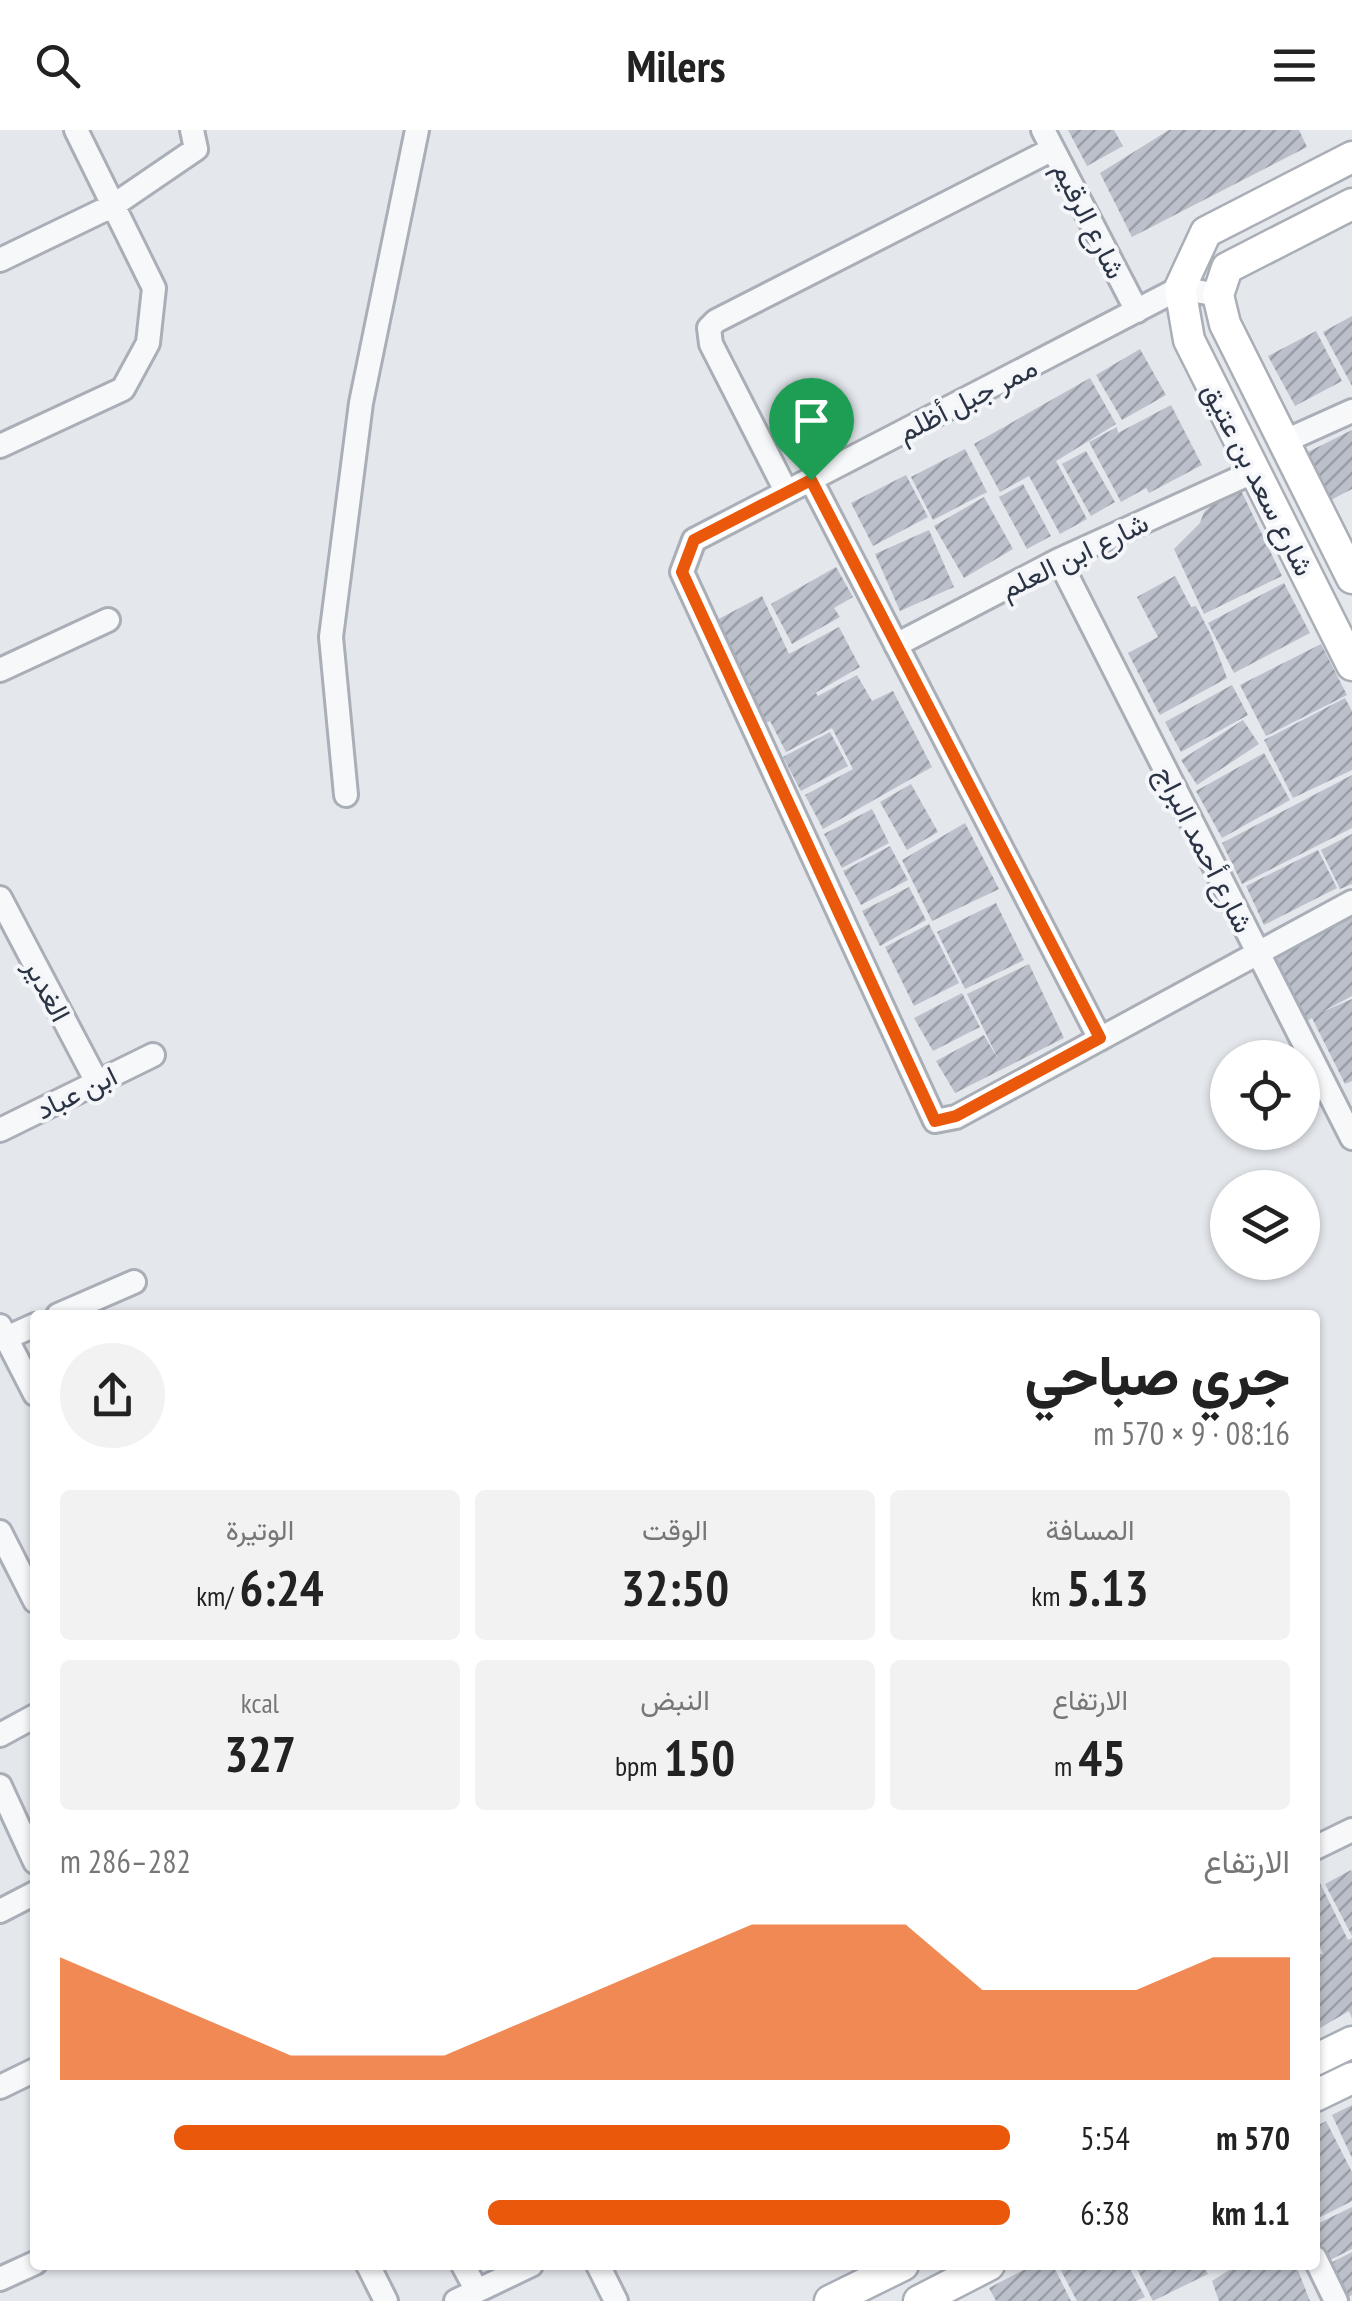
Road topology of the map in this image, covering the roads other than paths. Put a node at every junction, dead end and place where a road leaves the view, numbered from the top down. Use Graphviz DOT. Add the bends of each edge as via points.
graph roads {
  1 [pos="76,130"];
  2 [pos="192,130"];
  3 [pos="417,130"];
  4 [pos="1048,140"];
  5 [pos="1352,158"];
  6 [pos="1352,204"];
  7 [pos="114,206"];
  8 [pos="0,260"];
  9 [pos="1180,288"];
  10 [pos="1218,295"];
  11 [pos="1137,311"];
  12 [pos="1352,411"];
  13 [pos="1283,442"];
  14 [pos="0,446"];
  15 [pos="1255,471"];
  16 [pos="811,480"];
  17 [pos="786,491"];
  18 [pos="1059,560"];
  19 [pos="1352,578"];
  20 [pos="108,620"];
  21 [pos="896,644"];
  22 [pos="1352,665"];
  23 [pos="0,670"];
  24 [pos="346,795"];
  25 [pos="0,898"];
  26 [pos="1352,902"];
  27 [pos="1258,953"];
  28 [pos="1100,1038"];
  29 [pos="152,1055"];
  30 [pos="97,1082"];
  31 [pos="0,1129"];
  32 [pos="1352,1138"];
  33 [pos="134,1282"];
  34 [pos="70,1310"];
  35 [pos="30,1326"];
  36 [pos="3,1332"];
  37 [pos="30,1384"];
  38 [pos="3,1544"];
  39 [pos="30,1591"];
  40 [pos="30,1719"];
  41 [pos="0,1735"];
  42 [pos="0,1786"];
  43 [pos="1352,1830"];
  44 [pos="1320,1846"];
  45 [pos="30,1851"];
  46 [pos="30,1896"];
  47 [pos="0,1911"];
  48 [pos="1352,2042"];
  49 [pos="1320,2058"];
  50 [pos="30,2073"];
  51 [pos="1352,2078"];
  52 [pos="0,2088"];
  53 [pos="1320,2094"];
  54 [pos="30,2265"];
  55 [pos="1320,2268"];
  56 [pos="370,2270"];
  57 [pos="463,2270"];
  58 [pos="521,2270"];
  59 [pos="600,2270"];
  60 [pos="892,2270"];
  61 [pos="979,2270"];
  62 [pos="0,2279"];
  63 [pos="466,2296"];
  64 [pos="381,2299"];
  65 [pos="616,2301"];
  66 [pos="830,2301"];
  67 [pos="919,2301"];
  68 [pos="1336,2301"];
  1 -- 7 [label="street"];
  2 -- 7 [label="street" via="196,149"];
  3 -- 24 [label="street" via="361,403 330,637"];
  4 -- 11 [label="street, شارع الرقيم"];
  4 -- 17 [label="street" via="710,328 711,344"];
  5 -- 9 [label="street" via="1206,232"];
  6 -- 10 [label="street" via="1227,268"];
  7 -- 8 [label="street"];
  7 -- 14 [label="street" via="154,288 148,343 124,389"];
  9 -- 10 [label="street"];
  9 -- 11 [label="street, ممر جبل أظلم"];
  9 -- 15 [label="street, شارع سعد بن عتيق" via="1190,340"];
  10 -- 13 [label="street, شارع سعد بن عتيق" via="1224,324"];
  11 -- 16 [label="street, ممر جبل أظلم"];
  12 -- 13 [label="street"];
  13 -- 19 [label="street, شارع سعد بن عتيق"];
  15 -- 18 [label="street, شارع ابن العلم"];
  15 -- 22 [label="street, شارع سعد بن عتيق"];
  16 -- 17 [label="street, ممر جبل أظلم"];
  16 -- 21 [label="street"];
  17 -- 28 [label="street, ممر جبل أظلم" via="694,540 682,572 935,1121"];
  18 -- 21 [label="street, شارع ابن العلم"];
  18 -- 27 [label="street, شارع أحمد البراج"];
  20 -- 23 [label="street"];
  21 -- 28 [label="street"];
  25 -- 30 [label="street, الغدير"];
  26 -- 27 [label="street, ممر جبل أظلم"];
  27 -- 28 [label="street, ممر جبل أظلم"];
  27 -- 32 [label="street, شارع أحمد البراج"];
  29 -- 30 [label="street, ابن عباد"];
  30 -- 31 [label="street, ابن عباد"];
  33 -- 34 [label="street"];
  35 -- 36 [label="street"];
  36 -- 37 [label="street"];
  38 -- 39 [label="street"];
  40 -- 41 [label="street"];
  42 -- 45 [label="street"];
  43 -- 44 [label="street"];
  46 -- 47 [label="street"];
  48 -- 49 [label="street"];
  50 -- 52 [label="street"];
  51 -- 53 [label="street"];
  54 -- 62 [label="street"];
  55 -- 68 [label="street"];
  56 -- 64 [label="street"];
  57 -- 63 [label="street"];
  58 -- 63 [label="street"];
  59 -- 65 [label="street"];
  60 -- 66 [label="street"];
  61 -- 67 [label="street"];
}
